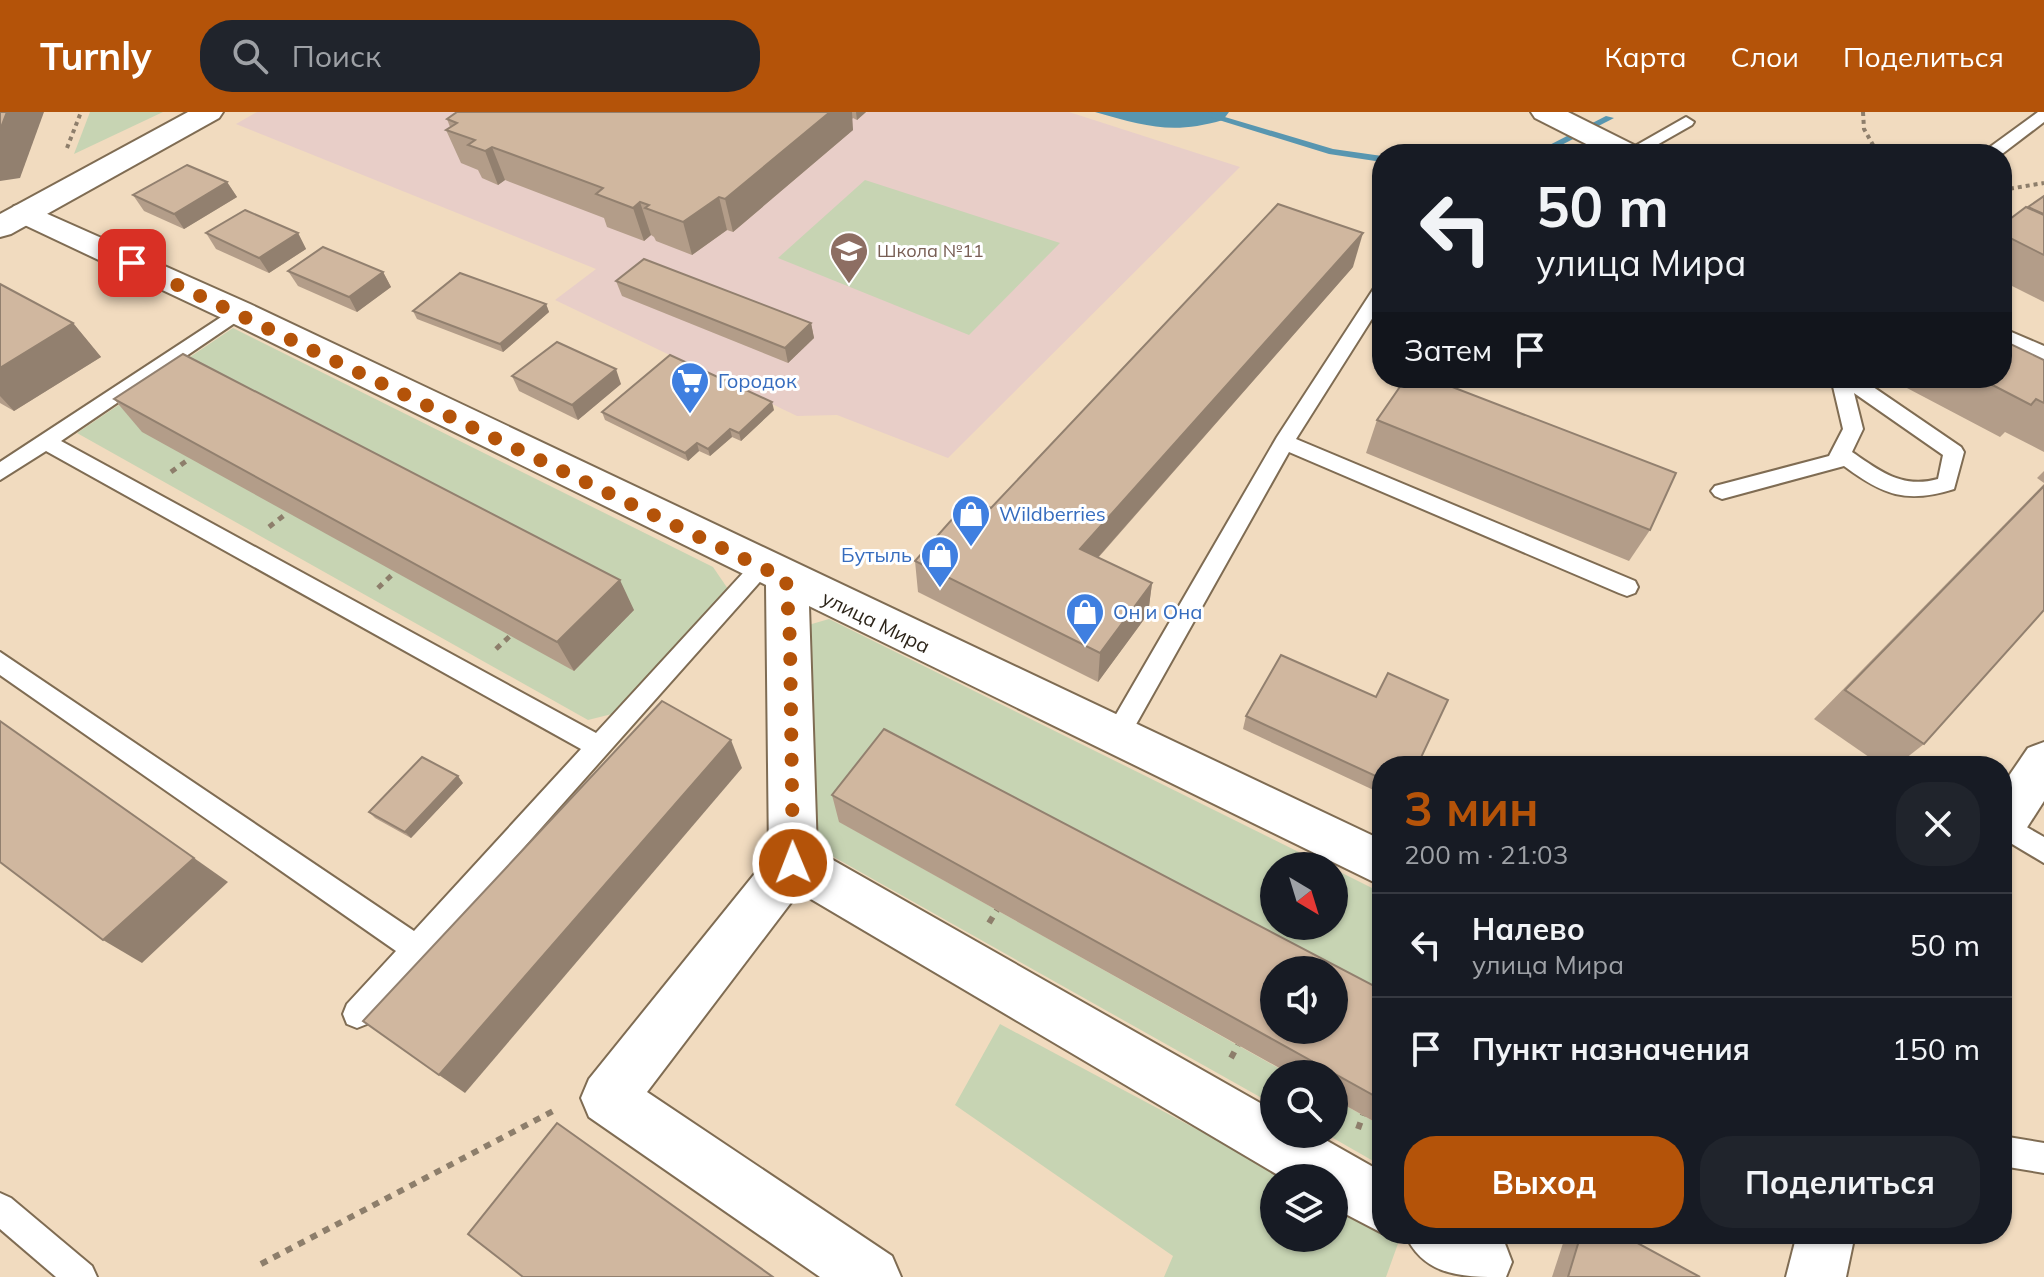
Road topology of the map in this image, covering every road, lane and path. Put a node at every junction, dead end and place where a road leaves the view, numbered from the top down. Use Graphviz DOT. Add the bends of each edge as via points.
graph roads {
  1 [pos="81,112"];
  2 [pos="209,112"];
  3 [pos="1863,112"];
  4 [pos="1551,115"];
  5 [pos="2044,115"];
  6 [pos="1686,122"];
  7 [pos="1609,144"];
  8 [pos="1638,144"];
  9 [pos="1872,144"];
  10 [pos="2007,144"];
  11 [pos="65,152"];
  12 [pos="2044,183"];
  13 [pos="2012,188"];
  14 [pos="13,220"];
  15 [pos="1372,305"];
  16 [pos="238,312"];
  17 [pos="2012,344"];
  18 [pos="2044,360"];
  19 [pos="1846,388"];
  20 [pos="1859,388"];
  21 [pos="45,442"];
  22 [pos="1284,442"];
  23 [pos="1841,454"];
  24 [pos="0,472"];
  25 [pos="1722,491"];
  26 [pos="774,573"];
  27 [pos="1627,587"];
  28 [pos="0,662"];
  29 [pos="1116,737"];
  30 [pos="600,747"];
  31 [pos="2044,762"];
  32 [pos="2012,809"];
  33 [pos="2012,830"];
  34 [pos="2044,851"];
  35 [pos="1372,859"];
  36 [pos="793,863"];
  37 [pos="416,949"];
  38 [pos="357,1014"];
  39 [pos="562,1106"];
  40 [pos="2012,1153"];
  41 [pos="2044,1158"];
  42 [pos="1372,1198"];
  43 [pos="0,1209"];
  44 [pos="1455,1244"];
  45 [pos="1485,1258"];
  46 [pos="261,1264"];
  47 [pos="81,1277"];
  48 [pos="871,1277"];
  1 -- 11 [label="path"];
  2 -- 14 [label="street"];
  3 -- 9 [label="path"];
  4 -- 7 [label="street"];
  5 -- 10 [label="lane"];
  6 -- 8 [label="lane"];
  12 -- 13 [label="path"];
  14 -- 16 [label="street, улица Мира"];
  15 -- 22 [label="lane"];
  16 -- 21 [label="lane"];
  16 -- 26 [label="street, улица Мира"];
  17 -- 18 [label="street"];
  19 -- 23 [label="lane" via="1853,429"];
  20 -- 23 [label="lane" via="1954,452 1947,484 1926,492 1889,488"];
  21 -- 24 [label="lane"];
  21 -- 30 [label="lane"];
  22 -- 27 [label="lane"];
  22 -- 29 [label="lane"];
  23 -- 25 [label="lane" via="1837,461"];
  26 -- 29 [label="street, улица Мира"];
  26 -- 30 [label="lane"];
  26 -- 36 [label="street" via="790,640"];
  28 -- 37 [label="lane"];
  29 -- 35 [label="street, улица Мира"];
  30 -- 37 [label="lane"];
  31 -- 32 [label="street"];
  33 -- 34 [label="lane"];
  36 -- 42 [label="street"];
  36 -- 48 [label="street" via="608,1098"];
  37 -- 38 [label="lane"];
  39 -- 46 [label="path"];
  40 -- 41 [label="lane"];
  43 -- 47 [label="lane"];
  44 -- 45 [label="street"];
}
